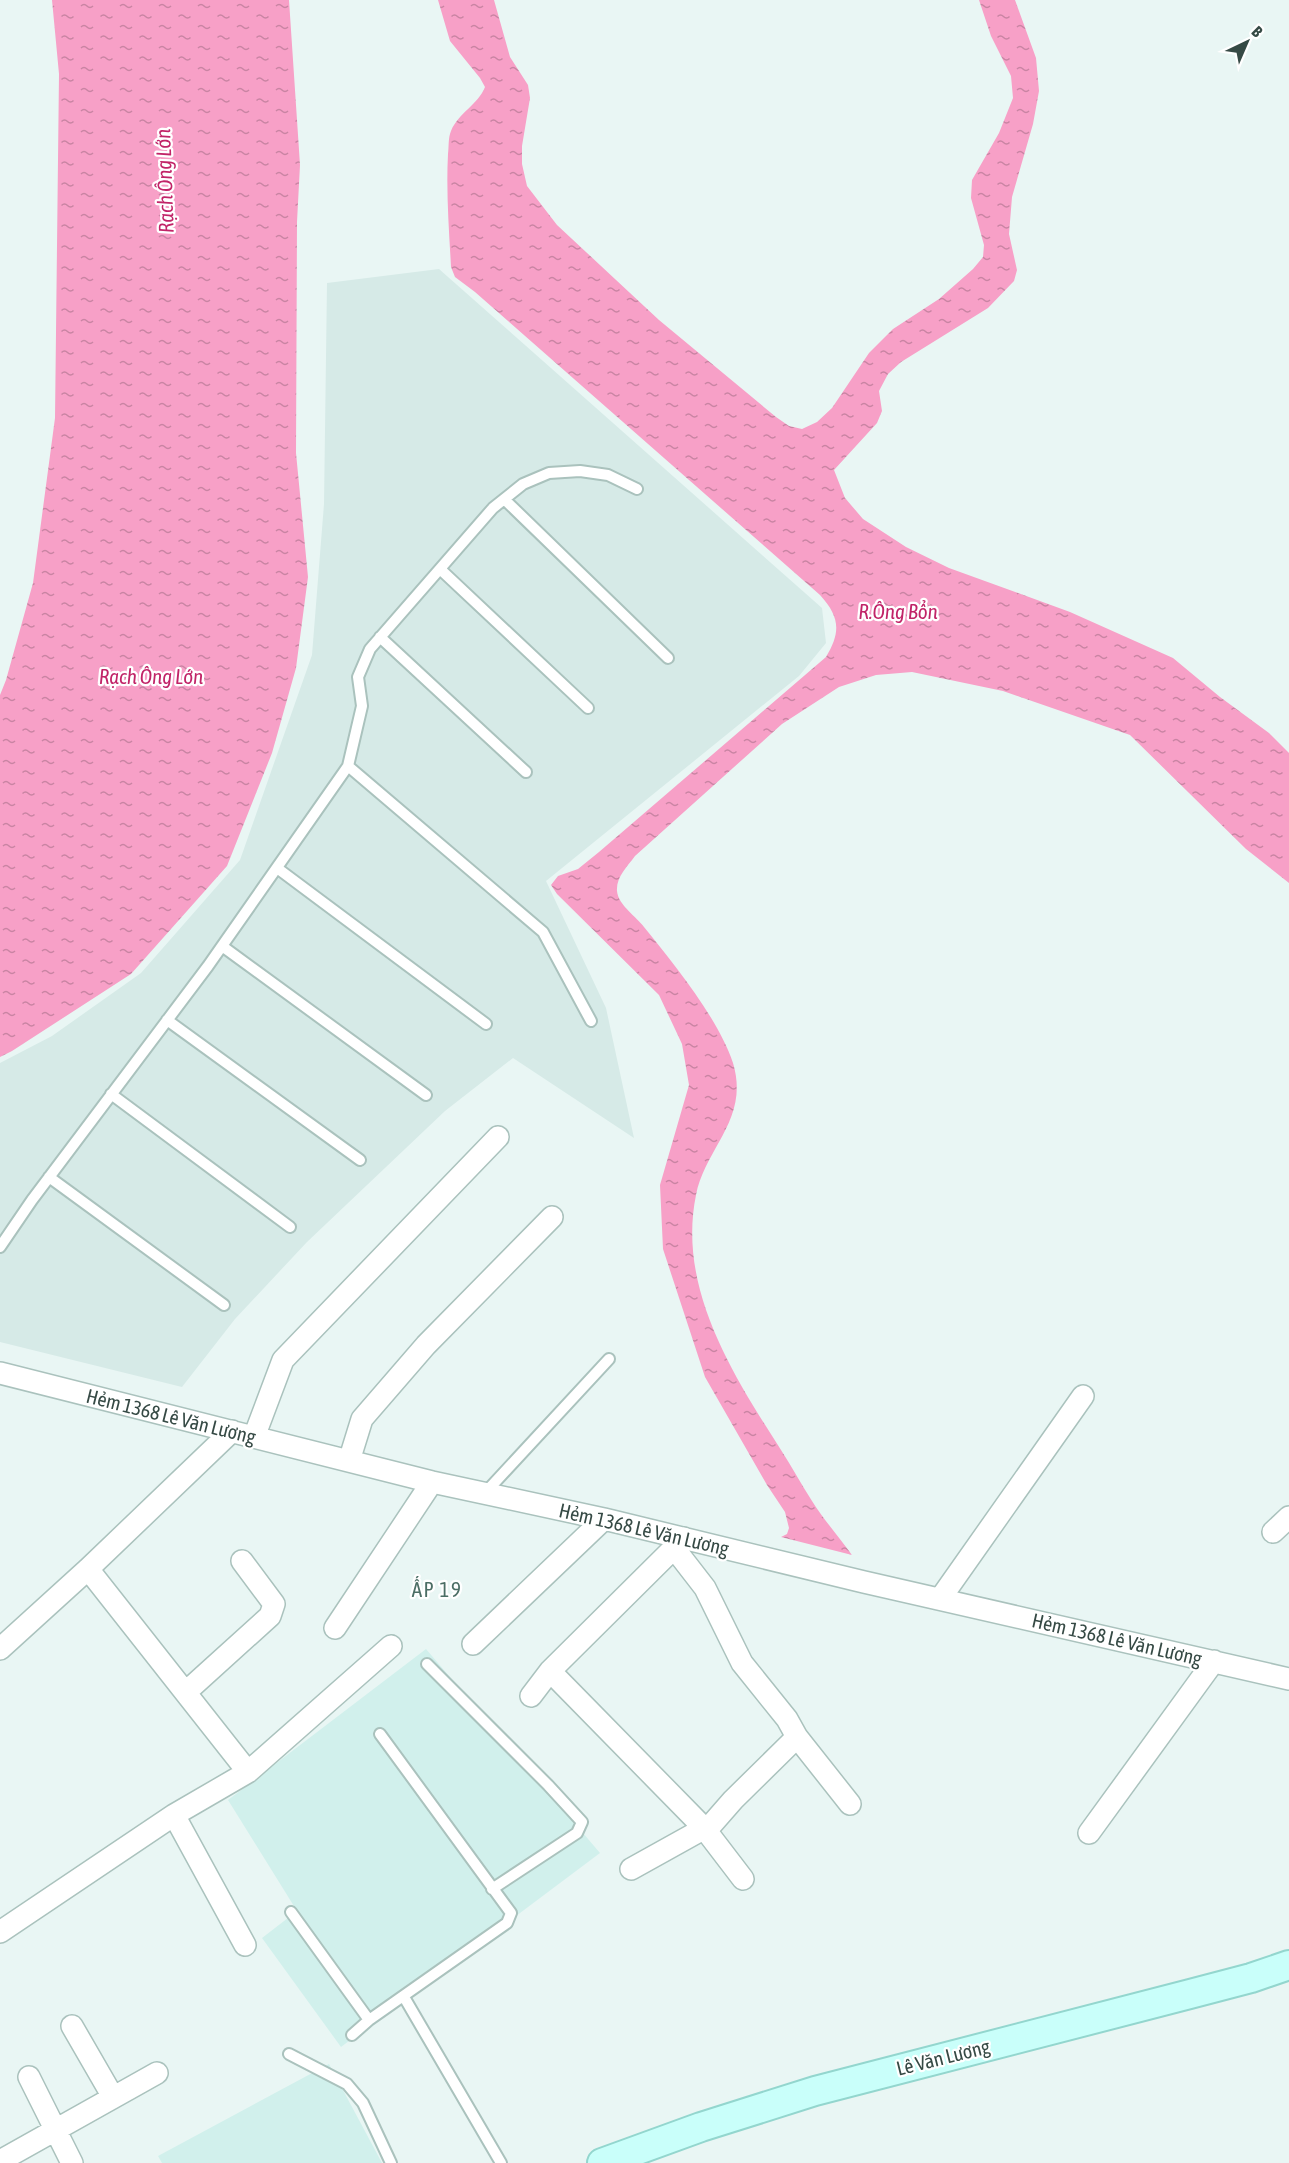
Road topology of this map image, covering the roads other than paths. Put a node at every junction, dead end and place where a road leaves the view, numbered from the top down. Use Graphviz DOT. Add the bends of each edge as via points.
graph roads {
  1 [pos="637,489"];
  2 [pos="504,499"];
  3 [pos="440,569"];
  4 [pos="380,637"];
  5 [pos="668,658"];
  6 [pos="588,708"];
  7 [pos="348,766"];
  8 [pos="526,772"];
  9 [pos="277,867"];
  10 [pos="222,946"];
  11 [pos="167,1020"];
  12 [pos="591,1021"];
  13 [pos="486,1023"];
  14 [pos="111,1094"];
  15 [pos="426,1095"];
  16 [pos="498,1137"];
  17 [pos="360,1160"];
  18 [pos="49,1177"];
  19 [pos="552,1217"];
  20 [pos="290,1227"];
  21 [pos="0,1247"];
  22 [pos="224,1305"];
  23 [pos="609,1359"];
  24 [pos="0,1373"];
  25 [pos="1083,1396"];
  26 [pos="232,1431"];
  27 [pos="254,1437"];
  28 [pos="349,1461"];
  29 [pos="432,1482"];
  30 [pos="485,1493"];
  31 [pos="1289,1517"];
  32 [pos="604,1519"];
  33 [pos="1273,1532"];
  34 [pos="679,1543"];
  35 [pos="242,1561"];
  36 [pos="88,1569"];
  37 [pos="940,1599"];
  38 [pos="335,1628"];
  39 [pos="473,1644"];
  40 [pos="391,1646"];
  41 [pos="0,1649"];
  42 [pos="1214,1661"];
  43 [pos="427,1664"];
  44 [pos="550,1671"];
  45 [pos="1289,1679"];
  46 [pos="186,1692"];
  47 [pos="531,1696"];
  48 [pos="380,1734"];
  49 [pos="797,1737"];
  50 [pos="248,1772"];
  51 [pos="850,1804"];
  52 [pos="174,1815"];
  53 [pos="704,1828"];
  54 [pos="1089,1833"];
  55 [pos="631,1869"];
  56 [pos="743,1879"];
  57 [pos="492,1889"];
  58 [pos="291,1912"];
  59 [pos="0,1932"];
  60 [pos="245,1945"];
  61 [pos="1289,1965"];
  62 [pos="404,1997"];
  63 [pos="369,2020"];
  64 [pos="72,2026"];
  65 [pos="352,2035"];
  66 [pos="289,2054"];
  67 [pos="157,2073"];
  68 [pos="29,2078"];
  69 [pos="113,2097"];
  70 [pos="55,2130"];
  71 [pos="0,2161"];
  72 [pos="72,2163"];
  73 [pos="391,2163"];
  74 [pos="501,2163"];
  75 [pos="602,2163"];
  1 -- 2 [label="lane" via="609,475 549,472 523,484"];
  2 -- 3 [label="lane"];
  2 -- 5 [label="lane"];
  3 -- 4 [label="lane"];
  3 -- 6 [label="lane"];
  4 -- 7 [label="lane" via="358,677 362,706"];
  4 -- 8 [label="lane"];
  7 -- 9 [label="lane"];
  7 -- 12 [label="lane" via="543,932"];
  9 -- 10 [label="lane"];
  9 -- 13 [label="lane"];
  10 -- 11 [label="lane"];
  10 -- 15 [label="lane"];
  11 -- 14 [label="lane"];
  11 -- 17 [label="lane"];
  14 -- 18 [label="lane"];
  14 -- 20 [label="lane"];
  16 -- 27 [label="street" via="283,1360"];
  18 -- 21 [label="lane"];
  18 -- 22 [label="lane"];
  19 -- 28 [label="street" via="426,1345 362,1419"];
  23 -- 30 [label="lane"];
  24 -- 26 [label="street, Hẻm 1368 Lê Văn Lương"];
  25 -- 37 [label="street"];
  26 -- 27 [label="street, Hẻm 1368 Lê Văn Lương"];
  26 -- 36 [label="street"];
  27 -- 28 [label="street, Hẻm 1368 Lê Văn Lương"];
  28 -- 29 [label="street, Hẻm 1368 Lê Văn Lương"];
  29 -- 30 [label="street, Hẻm 1368 Lê Văn Lương"];
  29 -- 38 [label="street"];
  30 -- 32 [label="street, Hẻm 1368 Lê Văn Lương"];
  31 -- 33 [label="street"];
  32 -- 34 [label="street, Hẻm 1368 Lê Văn Lương"];
  32 -- 39 [label="street"];
  34 -- 37 [label="street, Hẻm 1368 Lê Văn Lương"];
  34 -- 44 [label="street"];
  34 -- 49 [label="street" via="742,1663"];
  35 -- 46 [label="street" via="274,1604 270,1616"];
  36 -- 41 [label="street"];
  36 -- 46 [label="street"];
  37 -- 42 [label="street, Hẻm 1368 Lê Văn Lương"];
  40 -- 50 [label="street"];
  42 -- 45 [label="street, Hẻm 1368 Lê Văn Lương"];
  42 -- 54 [label="street"];
  43 -- 57 [label="lane" via="582,1822 577,1833"];
  44 -- 47 [label="street"];
  44 -- 53 [label="street"];
  46 -- 50 [label="street"];
  48 -- 57 [label="lane"];
  49 -- 51 [label="street"];
  49 -- 53 [label="street"];
  50 -- 52 [label="street"];
  52 -- 59 [label="street"];
  52 -- 60 [label="street"];
  53 -- 55 [label="street"];
  53 -- 56 [label="street"];
  57 -- 62 [label="lane" via="511,1913 507,1923"];
  58 -- 63 [label="lane"];
  61 -- 75 [label="main road, Lê Văn Lương" via="1200,1992 815,2091"];
  62 -- 63 [label="lane"];
  62 -- 74 [label="lane"];
  63 -- 65 [label="lane"];
  64 -- 69 [label="street"];
  66 -- 73 [label="lane" via="347,2084 363,2103"];
  67 -- 69 [label="street"];
  68 -- 70 [label="street"];
  69 -- 70 [label="street"];
  70 -- 71 [label="street"];
  70 -- 72 [label="street"];
}
